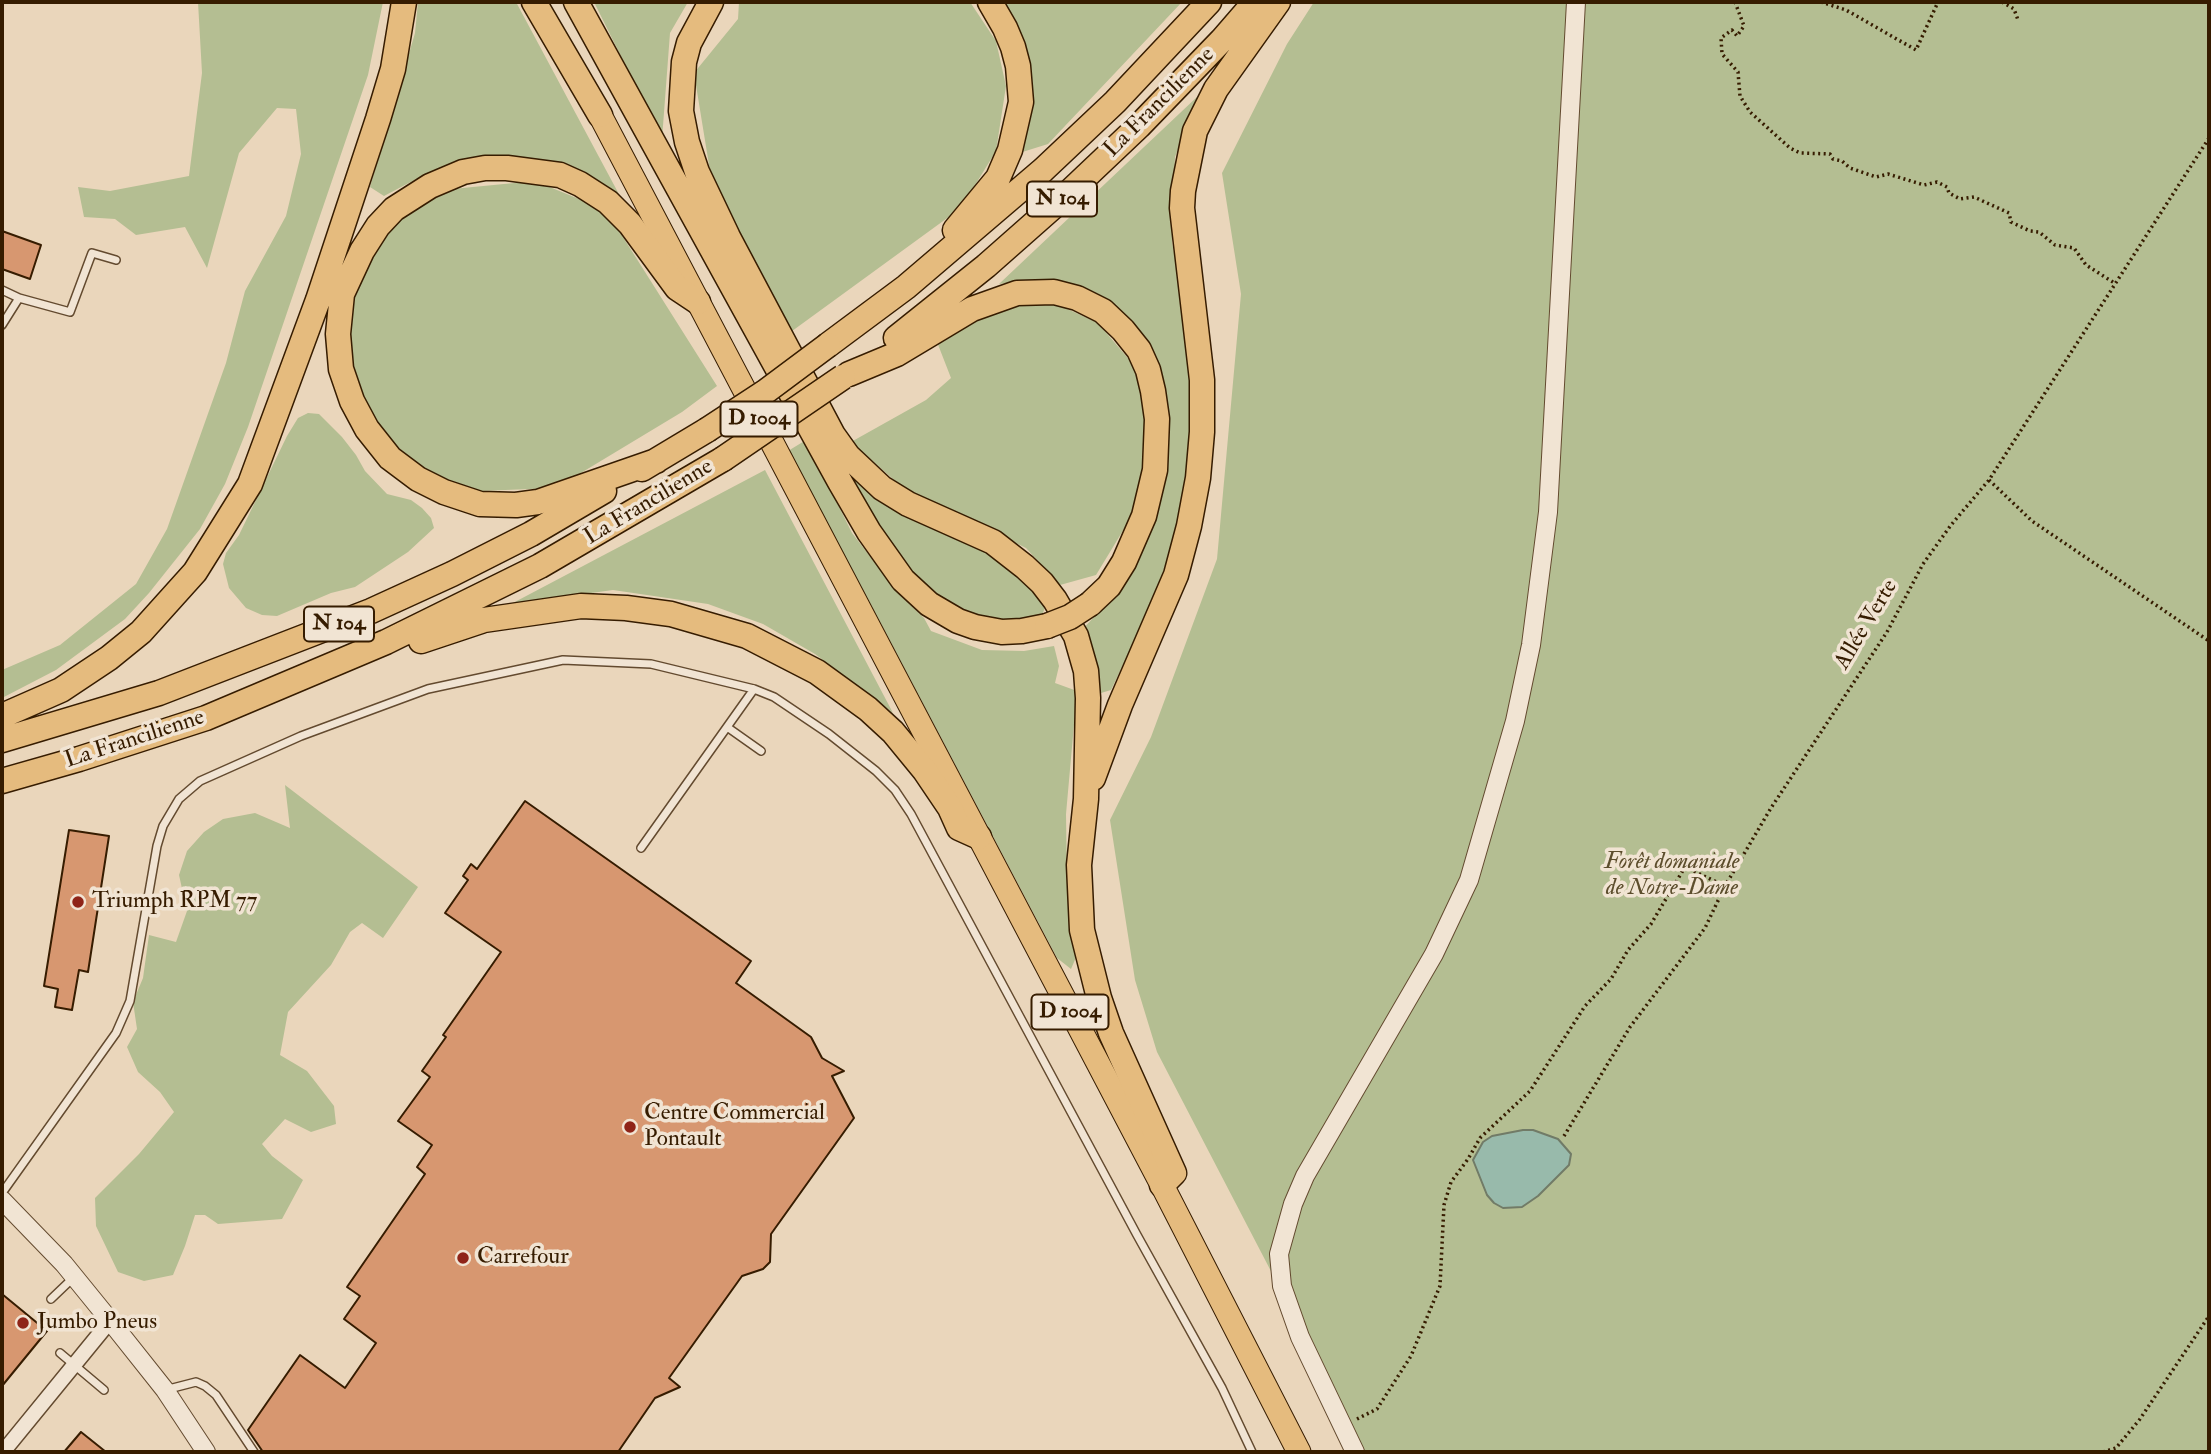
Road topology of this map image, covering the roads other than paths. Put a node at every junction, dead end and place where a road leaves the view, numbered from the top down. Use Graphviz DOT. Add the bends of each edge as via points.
graph roads {
  1 [pos="404,2"];
  2 [pos="534,2"];
  3 [pos="550,2"];
  4 [pos="576,2"];
  5 [pos="711,2"];
  6 [pos="990,2"];
  7 [pos="1209,2"];
  8 [pos="1255,2"];
  9 [pos="1278,2"];
  10 [pos="1576,2"];
  11 [pos="600,115"];
  12 [pos="943,255"];
  13 [pos="116,260"];
  14 [pos="2,290"];
  15 [pos="19,298"];
  16 [pos="698,302"];
  17 [pos="2,325"];
  18 [pos="846,375"];
  19 [pos="656,461"];
  20 [pos="294,680"];
  21 [pos="754,689"];
  22 [pos="2,716"];
  23 [pos="727,727"];
  24 [pos="2,740"];
  25 [pos="761,751"];
  26 [pos="2,781"];
  27 [pos="1086,799"];
  28 [pos="979,837"];
  29 [pos="641,848"];
  30 [pos="1162,1185"];
  31 [pos="2,1200"];
  32 [pos="74,1276"];
  33 [pos="51,1299"];
  34 [pos="110,1321"];
  35 [pos="60,1353"];
  36 [pos="74,1365"];
  37 [pos="104,1390"];
  38 [pos="165,1390"];
  39 [pos="4,1452"];
  40 [pos="206,1452"];
  41 [pos="254,1452"];
  42 [pos="1252,1452"];
  43 [pos="1299,1452"];
  44 [pos="1355,1452"];
  1 -- 22 [label="highway" via="393,69 377,120 318,300 250,484 195,572 141,632 61,690"];
  2 -- 11 [label="highway, D 1004"];
  3 -- 11 [label="highway, D 1004"];
  4 -- 18 [label="highway, bridge" via="840,482 903,580 929,604 958,621 1002,632 1047,626 1070,617 1109,586 1144,516 1155,470 1157,419 1148,370 1139,350 1103,311 1054,292 1017,293 972,309 897,354"];
  5 -- 27 [label="highway" via="689,43 681,86 681,111 697,172 848,456 882,488 908,504 993,542 1042,583 1055,600 1076,636 1086,671"];
  6 -- 12 [label="highway" via="1018,66 1018,120 998,178 958,225"];
  7 -- 12 [label="highway, La Francilienne / N 104" via="1115,102"];
  8 -- 18 [label="highway, La Francilienne / N 104" via="1148,117 1063,198 936,307"];
  9 -- 27 [label="highway" via="1216,89 1195,131 1182,208 1202,380 1198,478 1176,575"];
  10 -- 44 [label="street" via="1548,512 1531,645 1515,721 1469,880 1434,954 1305,1176 1279,1254 1282,1286 1300,1337"];
  11 -- 16 [label="main road, D 1004"];
  12 -- 19 [label="highway, La Francilienne / N 104, bridge" via="765,392"];
  13 -- 15 [label="lane" via="92,253 71,312"];
  14 -- 15 [label="lane"];
  15 -- 17 [label="lane"];
  16 -- 19 [label="highway" via="677,288 608,202 559,175 508,168 463,172 394,209 362,251 342,294 341,369 352,401 377,444 427,483 480,504 516,505 555,498"];
  16 -- 28 [label="main road, D 1004"];
  18 -- 20 [label="highway, La Francilienne / N 104, bridge" via="723,459 540,566 386,642"];
  19 -- 24 [label="highway, La Francilienne / N 104" via="531,534 371,611 159,692"];
  20 -- 26 [label="highway, La Francilienne / N 104" via="206,718"];
  20 -- 28 [label="highway" via="349,671 438,634 533,611 581,606 671,614 770,646 843,689 908,749 959,828"];
  21 -- 23 [label="lane"];
  21 -- 31 [label="lane" via="651,664 563,660 428,689 301,736 200,781 179,799 163,826 130,1001 116,1032"];
  21 -- 42 [label="lane" via="793,708 870,766 911,814 1222,1388"];
  23 -- 25 [label="lane"];
  23 -- 29 [label="lane"];
  27 -- 30 [label="highway" via="1079,865 1082,930 1111,1034 1174,1173"];
  28 -- 30 [label="main road, D 1004"];
  30 -- 43 [label="main road, D 1004"];
  31 -- 32 [label="street"];
  32 -- 33 [label="lane"];
  32 -- 34 [label="street"];
  34 -- 36 [label="street"];
  34 -- 38 [label="street"];
  35 -- 36 [label="lane"];
  36 -- 37 [label="lane"];
  36 -- 39 [label="street"];
  38 -- 40 [label="street"];
  38 -- 41 [label="lane" via="196,1382 205,1386"];
}
